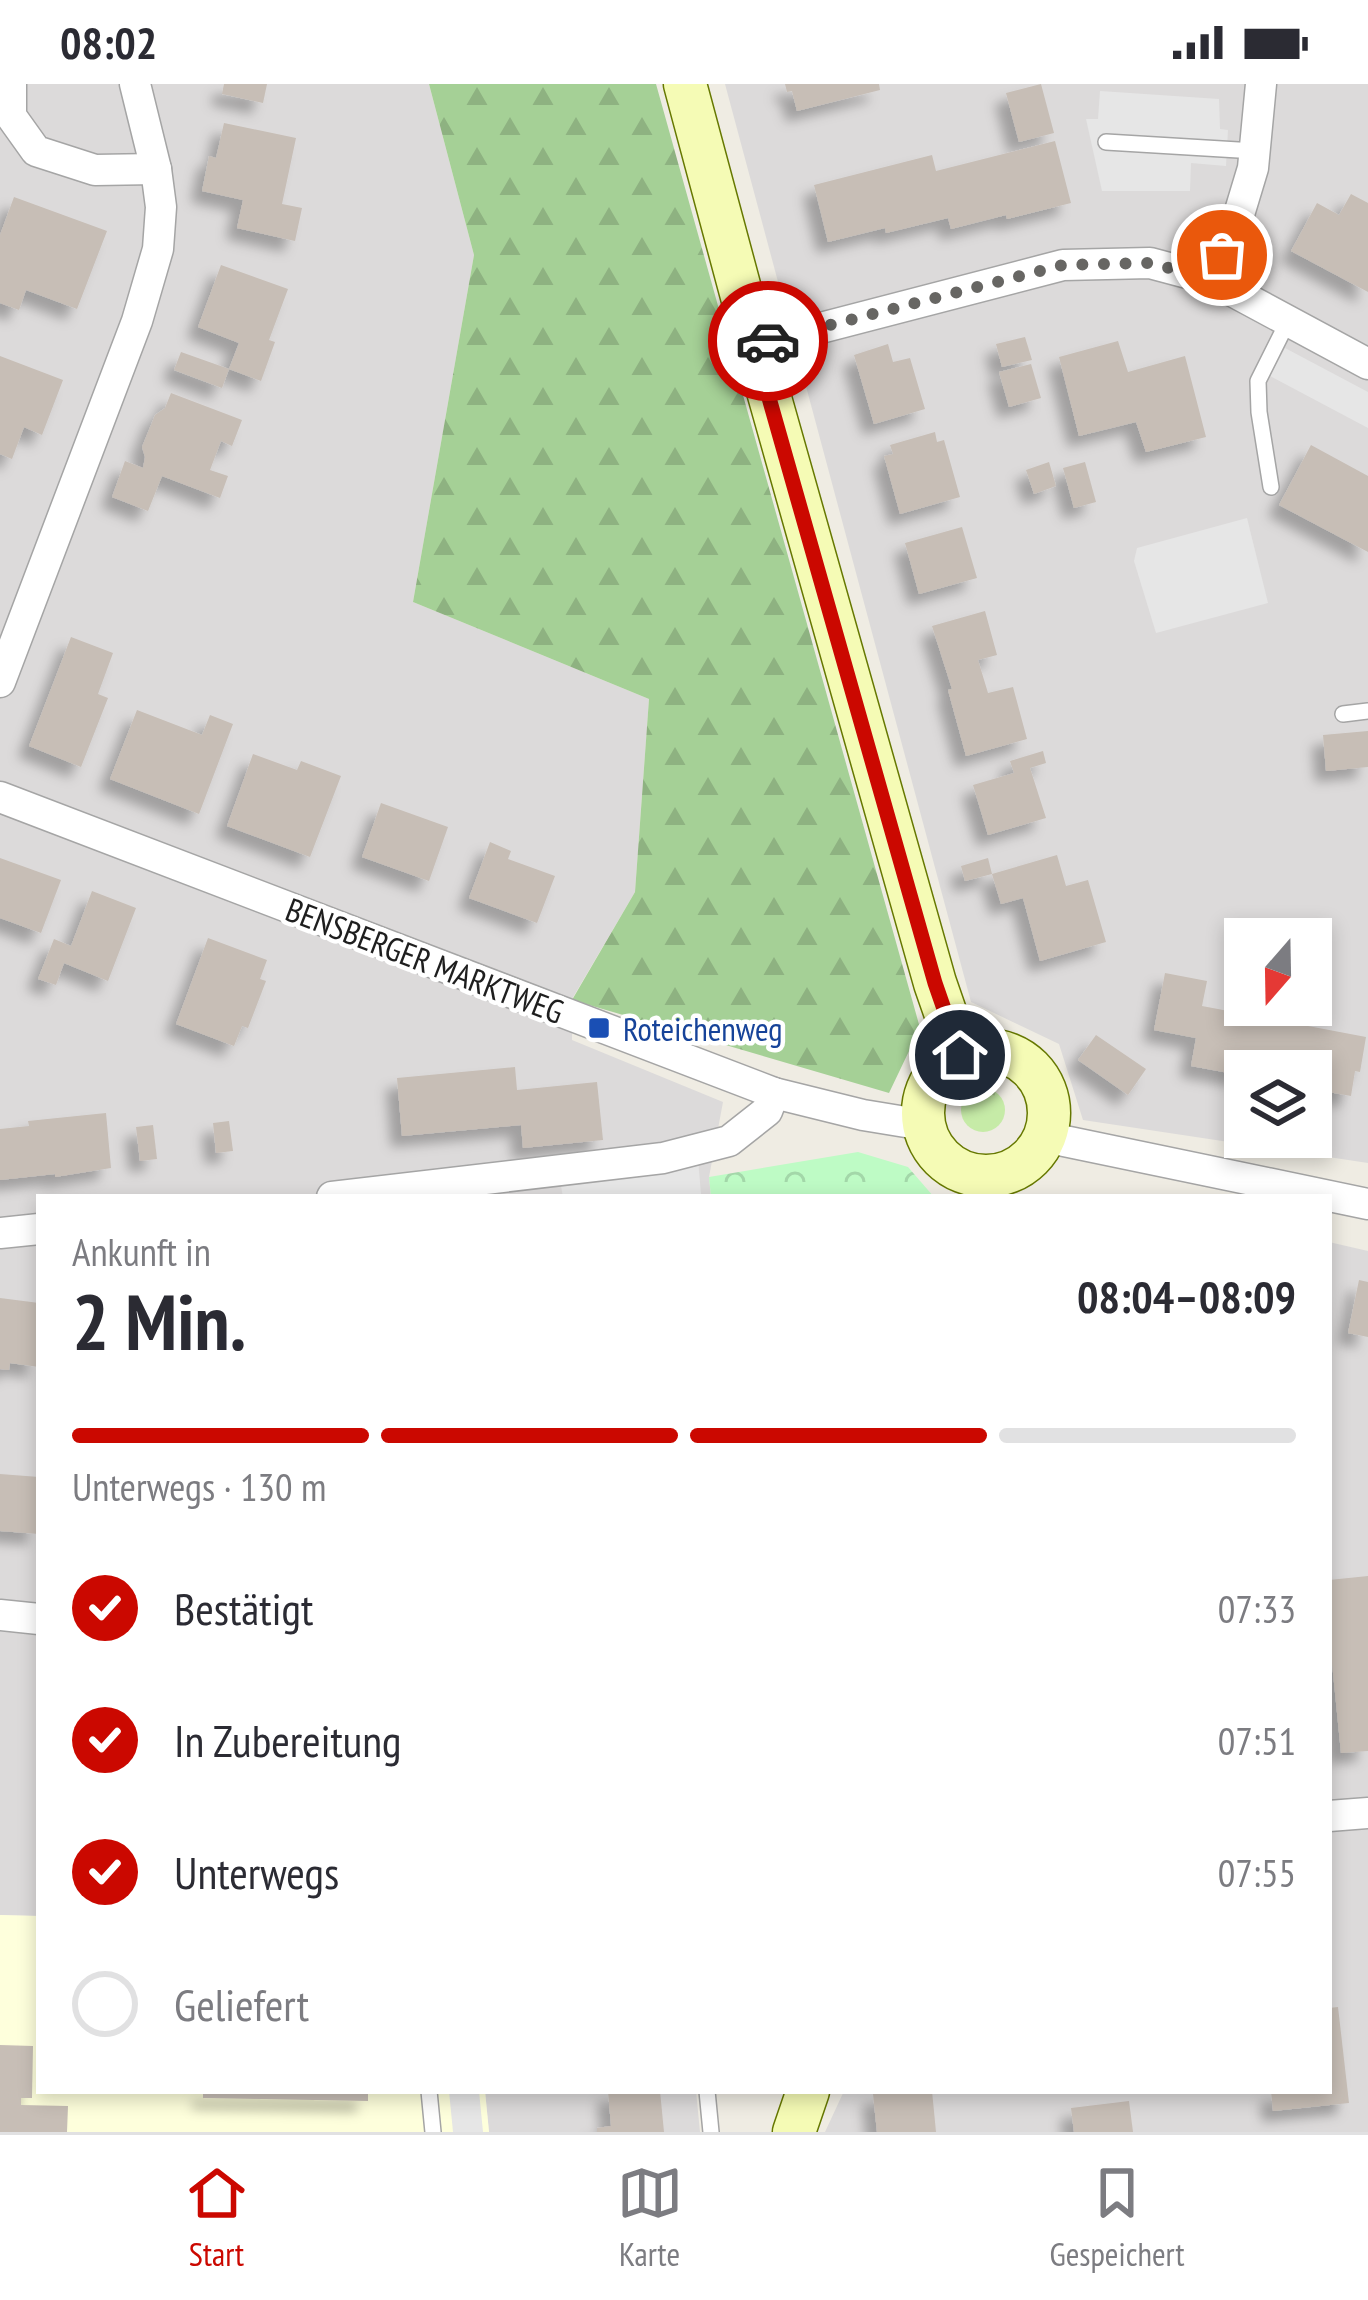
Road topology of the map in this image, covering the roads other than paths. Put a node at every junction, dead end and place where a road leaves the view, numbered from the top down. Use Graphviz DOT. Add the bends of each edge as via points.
graph roads {
  1 [pos="11,84"];
  2 [pos="135,84"];
  3 [pos="685,84"];
  4 [pos="1261,84"];
  5 [pos="1106,142"];
  6 [pos="1255,151"];
  7 [pos="156,170"];
  8 [pos="1210,279"];
  9 [pos="1288,321"];
  10 [pos="754,345"];
  11 [pos="1368,364"];
  12 [pos="1271,487"];
  13 [pos="0,682"];
  14 [pos="1368,711"];
  15 [pos="1343,714"];
  16 [pos="0,797"];
  17 [pos="960,1055"];
  18 [pos="774,1093"];
  19 [pos="924,1125"];
  20 [pos="1045,1137"];
  21 [pos="972,1186"];
  22 [pos="357,1194"];
  23 [pos="1320,1194"];
  24 [pos="1332,1197"];
  25 [pos="1368,1204"];
  26 [pos="36,1229"];
  27 [pos="0,1234"];
  28 [pos="0,1616"];
  29 [pos="36,1619"];
  30 [pos="1368,1813"];
  31 [pos="1332,1816"];
  32 [pos="429,2094"];
  33 [pos="707,2094"];
  34 [pos="807,2094"];
  35 [pos="433,2132"];
  36 [pos="710,2132"];
  37 [pos="794,2132"];
  1 -- 7 [label="street" via="10,116 36,151 95,170"];
  2 -- 7 [label="street"];
  3 -- 10 [label="main road"];
  4 -- 6 [label="street"];
  5 -- 6 [label="lane"];
  6 -- 8 [label="street" via="1234,231"];
  7 -- 13 [label="street" via="158,249 137,321"];
  8 -- 9 [label="street"];
  8 -- 10 [label="street" via="1150,263 1063,265"];
  9 -- 11 [label="street"];
  9 -- 12 [label="lane" via="1258,381"];
  10 -- 17 [label="main road"];
  14 -- 15 [label="lane"];
  16 -- 18 [label="street, BENSBERGER MARKTWEG"];
  17 -- 19 [label="main road" via="930,1084"];
  17 -- 20 [label="main road" via="1002,1052 1022,1061 1047,1095"];
  18 -- 19 [label="street, BENSBERGER MARKTWEG"];
  18 -- 22 [label="street" via="767,1111 729,1141 663,1158"];
  19 -- 21 [label="main road" via="940,1157"];
  20 -- 21 [label="main road" via="1016,1170"];
  20 -- 23 [label="street"];
  24 -- 25 [label="street"];
  26 -- 27 [label="street"];
  28 -- 29 [label="street"];
  30 -- 31 [label="street"];
  32 -- 35 [label="lane"];
  33 -- 36 [label="lane"];
  34 -- 37 [label="main road"];
}
